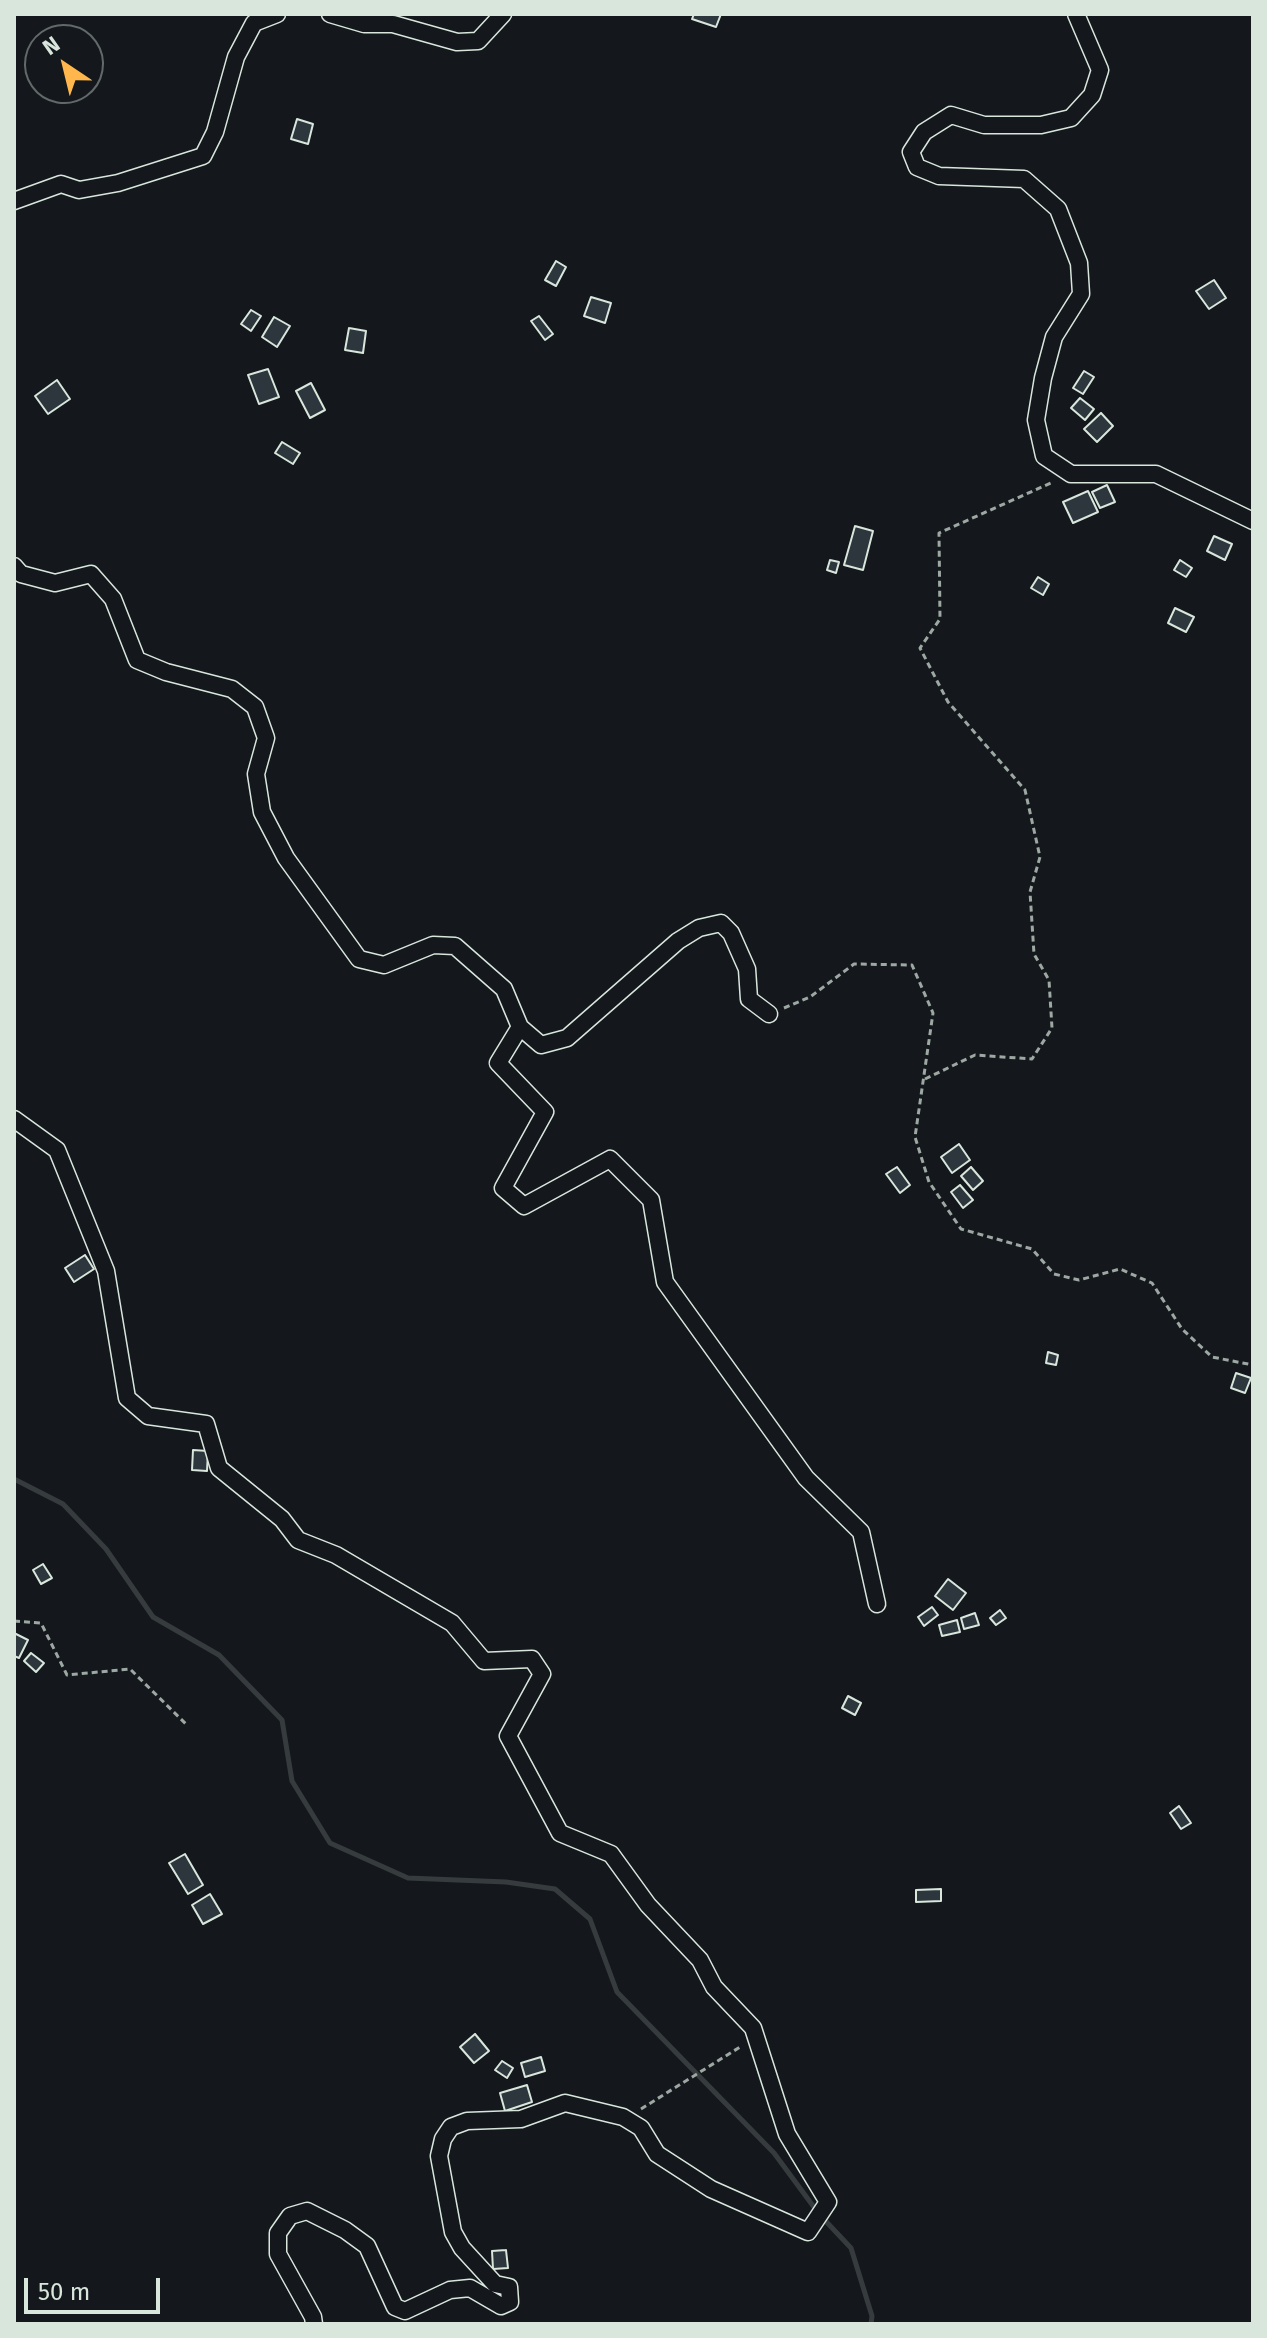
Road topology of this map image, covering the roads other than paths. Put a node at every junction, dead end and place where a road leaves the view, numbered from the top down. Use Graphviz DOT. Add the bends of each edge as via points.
graph roads {
  1 [pos="277,14"];
  2 [pos="330,14"];
  3 [pos="503,14"];
  4 [pos="1076,14"];
  5 [pos="14,201"];
  6 [pos="1253,521"];
  7 [pos="14,566"];
  8 [pos="769,1014"];
  9 [pos="520,1027"];
  10 [pos="14,1119"];
  11 [pos="877,1604"];
  12 [pos="314,2324"];
  1 -- 5 [label="street" via="254,23 236,57 203,156 118,183 79,190 61,184"];
  2 -- 3 [label="street" via="457,42 478,41"];
  4 -- 6 [label="street" via="1100,70 1092,95 1071,118 1041,125 984,125 951,115 924,132 911,152 917,167 939,176 1024,179 1058,209 1079,263 1081,294 1054,337 1036,420 1044,456 1071,474 1156,474"];
  7 -- 9 [label="street" via="21,574 55,583 91,574 113,599 137,660 232,689 255,707 266,738 256,774 262,812 286,858 359,959 384,965 433,945 455,946 504,989"];
  8 -- 9 [label="street" via="749,999 747,969 721,923 678,941 567,1038 541,1045"];
  9 -- 11 [label="street" via="498,1063 545,1112 503,1188 524,1206 610,1159 651,1200 665,1282 806,1478 861,1532"];
  10 -- 12 [label="street" via="57,1150 106,1271 127,1398 148,1416 206,1424 219,1468 282,1519 298,1540 336,1555 452,1623 484,1661 532,1659 542,1674 508,1736 560,1833 611,1854 648,1905 700,1960 714,1987 753,2028 787,2134 828,2202 808,2232 711,2189 657,2154 641,2128 623,2117 565,2103 521,2119 467,2121 451,2127 439,2156 453,2232 495,2284 509,2287 510,2302 501,2306 470,2288 450,2290 405,2311 395,2307 367,2246 307,2211 290,2216 278,2233 278,2254"];
}
